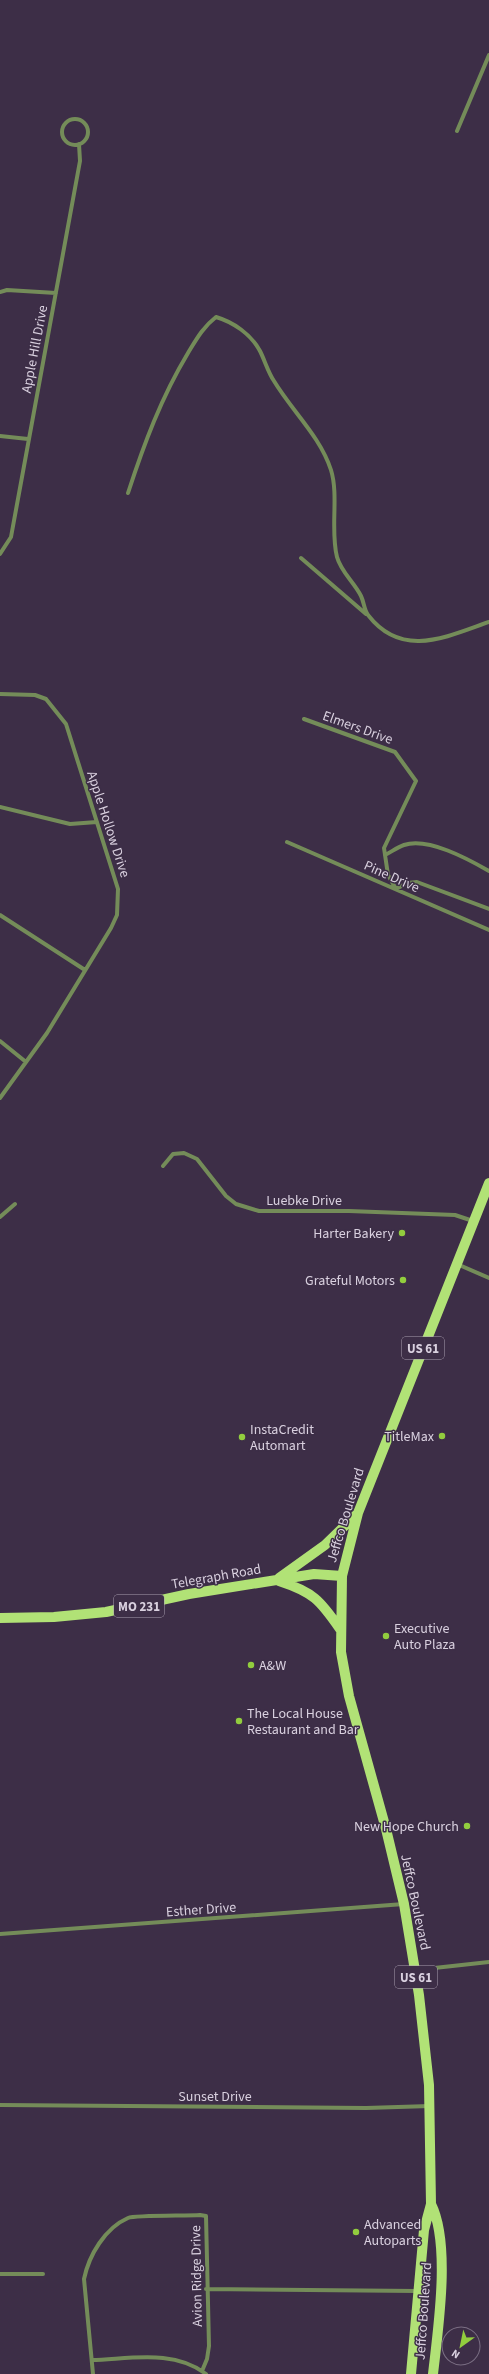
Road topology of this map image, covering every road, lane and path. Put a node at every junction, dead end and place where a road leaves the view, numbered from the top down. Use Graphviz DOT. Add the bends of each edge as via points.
graph roads {
  1 [pos="489,56"];
  2 [pos="457,131"];
  3 [pos="78,144"];
  4 [pos="0,292"];
  5 [pos="56,293"];
  6 [pos="0,436"];
  7 [pos="28,439"];
  8 [pos="128,493"];
  9 [pos="0,554"];
  10 [pos="301,558"];
  11 [pos="367,614"];
  12 [pos="489,622"];
  13 [pos="0,694"];
  14 [pos="304,719"];
  15 [pos="0,807"];
  16 [pos="97,822"];
  17 [pos="287,842"];
  18 [pos="385,855"];
  19 [pos="489,870"];
  20 [pos="396,889"];
  21 [pos="489,909"];
  22 [pos="0,915"];
  23 [pos="489,930"];
  24 [pos="85,970"];
  25 [pos="0,1041"];
  26 [pos="26,1062"];
  27 [pos="0,1098"];
  28 [pos="163,1166"];
  29 [pos="489,1183"];
  30 [pos="15,1204"];
  31 [pos="0,1217"];
  32 [pos="474,1221"];
  33 [pos="456,1264"];
  34 [pos="489,1278"];
  35 [pos="358,1513"];
  36 [pos="342,1576"];
  37 [pos="277,1580"];
  38 [pos="0,1618"];
  39 [pos="340,1629"];
  40 [pos="404,1904"];
  41 [pos="0,1934"];
  42 [pos="489,1962"];
  43 [pos="415,1970"];
  44 [pos="0,2105"];
  45 [pos="430,2106"];
  46 [pos="431,2204"];
  47 [pos="0,2274"];
  48 [pos="43,2274"];
  49 [pos="206,2289"];
  50 [pos="420,2292"];
  51 [pos="92,2360"];
  52 [pos="204,2372"];
  53 [pos="93,2374"];
  54 [pos="411,2374"];
  55 [pos="433,2374"];
  1 -- 2 [label="street"];
  3 -- 3 [label="street, Apple Hill Drive" via="71,144 63,137 63,127 71,120 81,121 87,130 84,140"];
  3 -- 5 [label="street, Apple Hill Drive" via="80,160"];
  4 -- 5 [label="street" via="7,290"];
  5 -- 7 [label="street, Apple Hill Drive"];
  6 -- 7 [label="street"];
  7 -- 9 [label="street, Apple Hill Drive" via="11,537"];
  8 -- 11 [label="street" via="151,425 171,382 205,326 216,318 229,321 240,328 259,350 273,380 325,454 332,472 337,557 361,596"];
  10 -- 11 [label="street"];
  11 -- 12 [label="street" via="386,634 400,640 436,640"];
  13 -- 16 [label="street, Apple Hollow Drive" via="36,695 46,699 58,712 66,724"];
  14 -- 18 [label="street, Elmers Drive" via="396,752 416,781 384,848"];
  15 -- 16 [label="street" via="70,824"];
  16 -- 24 [label="street, Apple Hollow Drive" via="118,889 116,915"];
  17 -- 20 [label="street, Pine Drive"];
  18 -- 19 [label="street" via="404,845 425,844"];
  18 -- 20 [label="street, Elmers Drive" via="388,875"];
  20 -- 21 [label="street" via="407,883 417,882"];
  20 -- 23 [label="street, Pine Drive"];
  22 -- 24 [label="street"];
  24 -- 26 [label="street, Apple Hollow Drive" via="47,1033"];
  25 -- 26 [label="street"];
  26 -- 27 [label="street, Apple Hollow Drive"];
  28 -- 32 [label="street, Luebke Drive" via="173,1154 184,1153 197,1159 226,1196 236,1204 259,1211 455,1215"];
  29 -- 32 [label="main road, Jeffco Boulevard / US 61"];
  30 -- 31 [label="street"];
  32 -- 33 [label="main road, Jeffco Boulevard / US 61"];
  33 -- 34 [label="street"];
  33 -- 35 [label="main road, Jeffco Boulevard / US 61"];
  35 -- 36 [label="main road, Jeffco Boulevard / US 61"];
  35 -- 37 [label="main road" via="325,1545"];
  36 -- 37 [label="main road, Telegraph Road / MO 231" via="314,1574"];
  36 -- 39 [label="main road, Jeffco Boulevard / US 61"];
  37 -- 38 [label="main road, Telegraph Road / MO 231" via="189,1594 106,1612 54,1617"];
  37 -- 39 [label="main road" via="310,1593 324,1606"];
  39 -- 40 [label="main road, Jeffco Boulevard / US 61" via="340,1652 349,1696"];
  40 -- 41 [label="street, Esther Drive"];
  40 -- 43 [label="main road, Jeffco Boulevard / US 61"];
  42 -- 43 [label="street"];
  43 -- 45 [label="main road, Jeffco Boulevard / US 61"];
  44 -- 45 [label="street, Sunset Drive" via="359,2108"];
  45 -- 46 [label="main road, Jeffco Boulevard / US 61"];
  46 -- 50 [label="main road, Jeffco Boulevard / US 61" via="424,2230"];
  46 -- 55 [label="main road, Jeffco Boulevard / US 61" via="440,2232 441,2280"];
  47 -- 48 [label="street"];
  49 -- 50 [label="street"];
  49 -- 51 [label="street, Avion Ridge Drive" via="206,2216 129,2218 104,2236 87,2265 84,2279"];
  49 -- 52 [label="street, Avion Ridge Drive" via="209,2346"];
  50 -- 54 [label="main road, Jeffco Boulevard / US 61"];
  51 -- 52 [label="street" via="166,2358 179,2360"];
  51 -- 53 [label="street, Avion Ridge Drive"];
}
